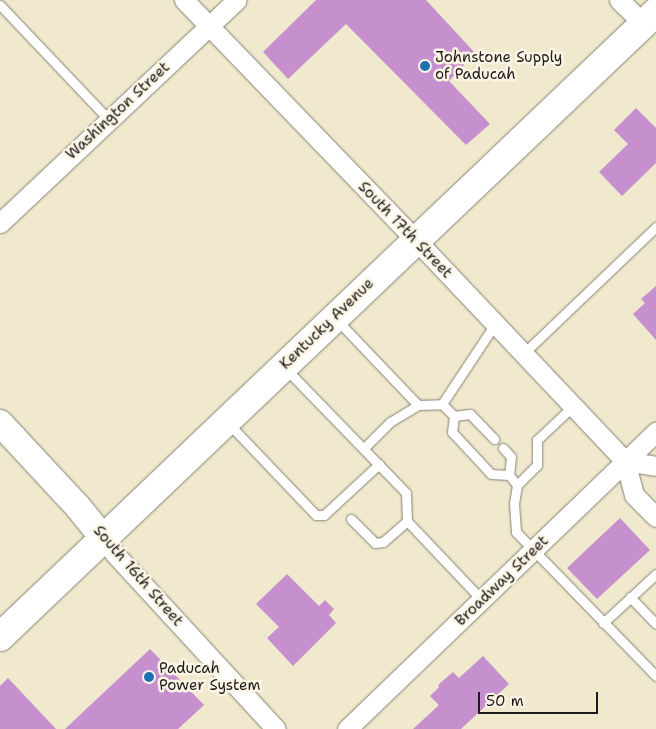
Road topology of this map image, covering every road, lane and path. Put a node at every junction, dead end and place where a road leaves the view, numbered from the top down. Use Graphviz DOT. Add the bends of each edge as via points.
graph roads {
  1 [pos="184,0"];
  2 [pos="237,0"];
  3 [pos="619,0"];
  4 [pos="0,5"];
  5 [pos="650,18"];
  6 [pos="209,26"];
  7 [pos="109,120"];
  8 [pos="0,223"];
  9 [pos="656,227"];
  10 [pos="415,239"];
  11 [pos="335,317"];
  12 [pos="495,324"];
  13 [pos="523,354"];
  14 [pos="284,366"];
  15 [pos="442,404"];
  16 [pos="418,405"];
  17 [pos="573,406"];
  18 [pos="454,416"];
  19 [pos="226,421"];
  20 [pos="0,423"];
  21 [pos="656,432"];
  22 [pos="494,439"];
  23 [pos="364,448"];
  24 [pos="503,448"];
  25 [pos="625,461"];
  26 [pos="379,464"];
  27 [pos="656,466"];
  28 [pos="508,475"];
  29 [pos="517,484"];
  30 [pos="656,518"];
  31 [pos="351,519"];
  32 [pos="407,521"];
  33 [pos="104,539"];
  34 [pos="533,552"];
  35 [pos="656,574"];
  36 [pos="630,597"];
  37 [pos="482,600"];
  38 [pos="604,622"];
  39 [pos="656,624"];
  40 [pos="0,637"];
  41 [pos="656,676"];
  42 [pos="276,729"];
  43 [pos="347,729"];
  1 -- 6 [label="street, South 17th Street"];
  2 -- 6 [label="street, Washington Street"];
  3 -- 5 [label="street"];
  4 -- 7 [label="lane"];
  5 -- 10 [label="main road, Kentucky Avenue"];
  6 -- 7 [label="street, Washington Street"];
  6 -- 10 [label="street, South 17th Street"];
  7 -- 8 [label="street, Washington Street"];
  9 -- 13 [label="lane"];
  10 -- 11 [label="main road, Kentucky Avenue"];
  10 -- 12 [label="street, South 17th Street"];
  11 -- 14 [label="main road, Kentucky Avenue"];
  11 -- 16 [label="lane"];
  12 -- 13 [label="street, South 17th Street"];
  12 -- 15 [label="lane"];
  13 -- 17 [label="street, South 17th Street"];
  14 -- 19 [label="main road, Kentucky Avenue"];
  14 -- 23 [label="lane"];
  15 -- 16 [label="lane"];
  15 -- 18 [label="lane"];
  16 -- 23 [label="lane" via="390,422"];
  17 -- 25 [label="street, South 17th Street"];
  17 -- 29 [label="lane" via="537,440 537,465"];
  18 -- 22 [label="lane" via="470,414"];
  18 -- 28 [label="lane" via="452,432 458,439 491,474"];
  19 -- 26 [label="lane" via="316,515 324,515"];
  19 -- 33 [label="main road, Kentucky Avenue"];
  20 -- 33 [label="street, South 16th Street"];
  21 -- 25 [label="street, Broadway Street"];
  23 -- 26 [label="lane"];
  24 -- 28 [label="lane" via="511,457"];
  25 -- 27 [label="street"];
  25 -- 30 [label="street" via="634,495"];
  25 -- 34 [label="street, Broadway Street"];
  26 -- 32 [label="lane" via="406,493"];
  28 -- 29 [label="lane"];
  29 -- 34 [label="lane" via="514,503 516,532"];
  31 -- 32 [label="lane" via="375,543 383,542"];
  32 -- 37 [label="lane"];
  33 -- 40 [label="main road, Kentucky Avenue"];
  33 -- 42 [label="street, South 16th Street"];
  34 -- 37 [label="street, Broadway Street"];
  34 -- 38 [label="lane"];
  35 -- 36 [label="lane"];
  36 -- 38 [label="lane"];
  36 -- 39 [label="lane"];
  37 -- 43 [label="street, Broadway Street"];
  38 -- 41 [label="lane"];
}
